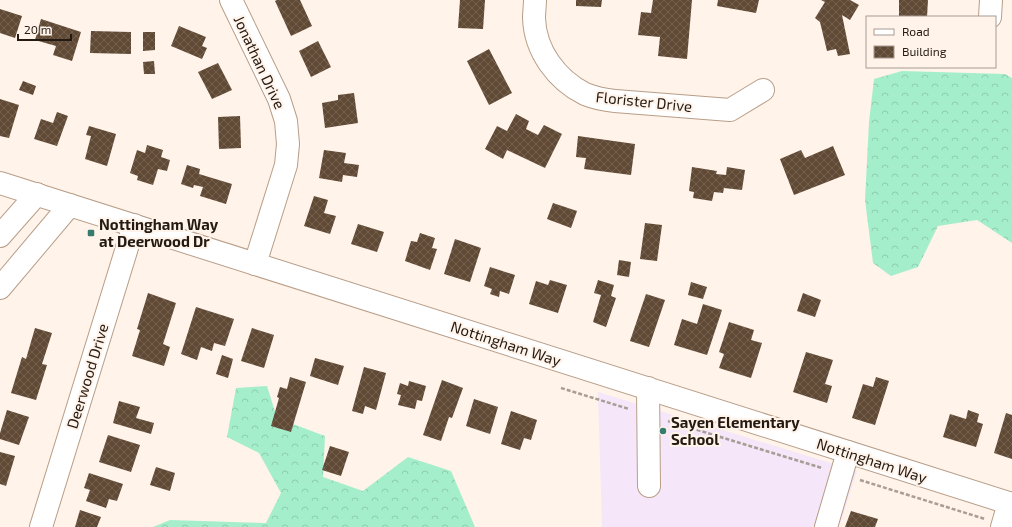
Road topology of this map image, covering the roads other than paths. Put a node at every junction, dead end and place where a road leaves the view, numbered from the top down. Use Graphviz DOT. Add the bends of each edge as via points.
graph roads {
  1 [pos="231,0"];
  2 [pos="535,0"];
  3 [pos="991,0"];
  4 [pos="990,16"];
  5 [pos="763,90"];
  6 [pos="0,183"];
  7 [pos="37,194"];
  8 [pos="70,205"];
  9 [pos="134,225"];
  10 [pos="0,236"];
  11 [pos="255,264"];
  12 [pos="0,288"];
  13 [pos="648,388"];
  14 [pos="848,452"];
  15 [pos="649,486"];
  16 [pos="1011,504"];
  17 [pos="1003,526"];
  18 [pos="41,527"];
  19 [pos="826,527"];
  1 -- 11 [label="street, Jonathan Drive" via="279,99 286,121 286,165"];
  2 -- 5 [label="street, Florister Drive" via="537,38 545,56 557,73 586,94 615,101 730,110"];
  3 -- 4 [label="street"];
  6 -- 7 [label="street, Nottingham Way"];
  7 -- 8 [label="street, Nottingham Way"];
  7 -- 10 [label="street"];
  8 -- 9 [label="street, Nottingham Way"];
  8 -- 12 [label="street"];
  9 -- 11 [label="street, Nottingham Way"];
  9 -- 18 [label="street, Deerwood Drive"];
  11 -- 13 [label="street, Nottingham Way"];
  13 -- 14 [label="street, Nottingham Way"];
  13 -- 15 [label="street"];
  14 -- 16 [label="street, Nottingham Way"];
  14 -- 19 [label="street"];
  16 -- 17 [label="street"];
}
